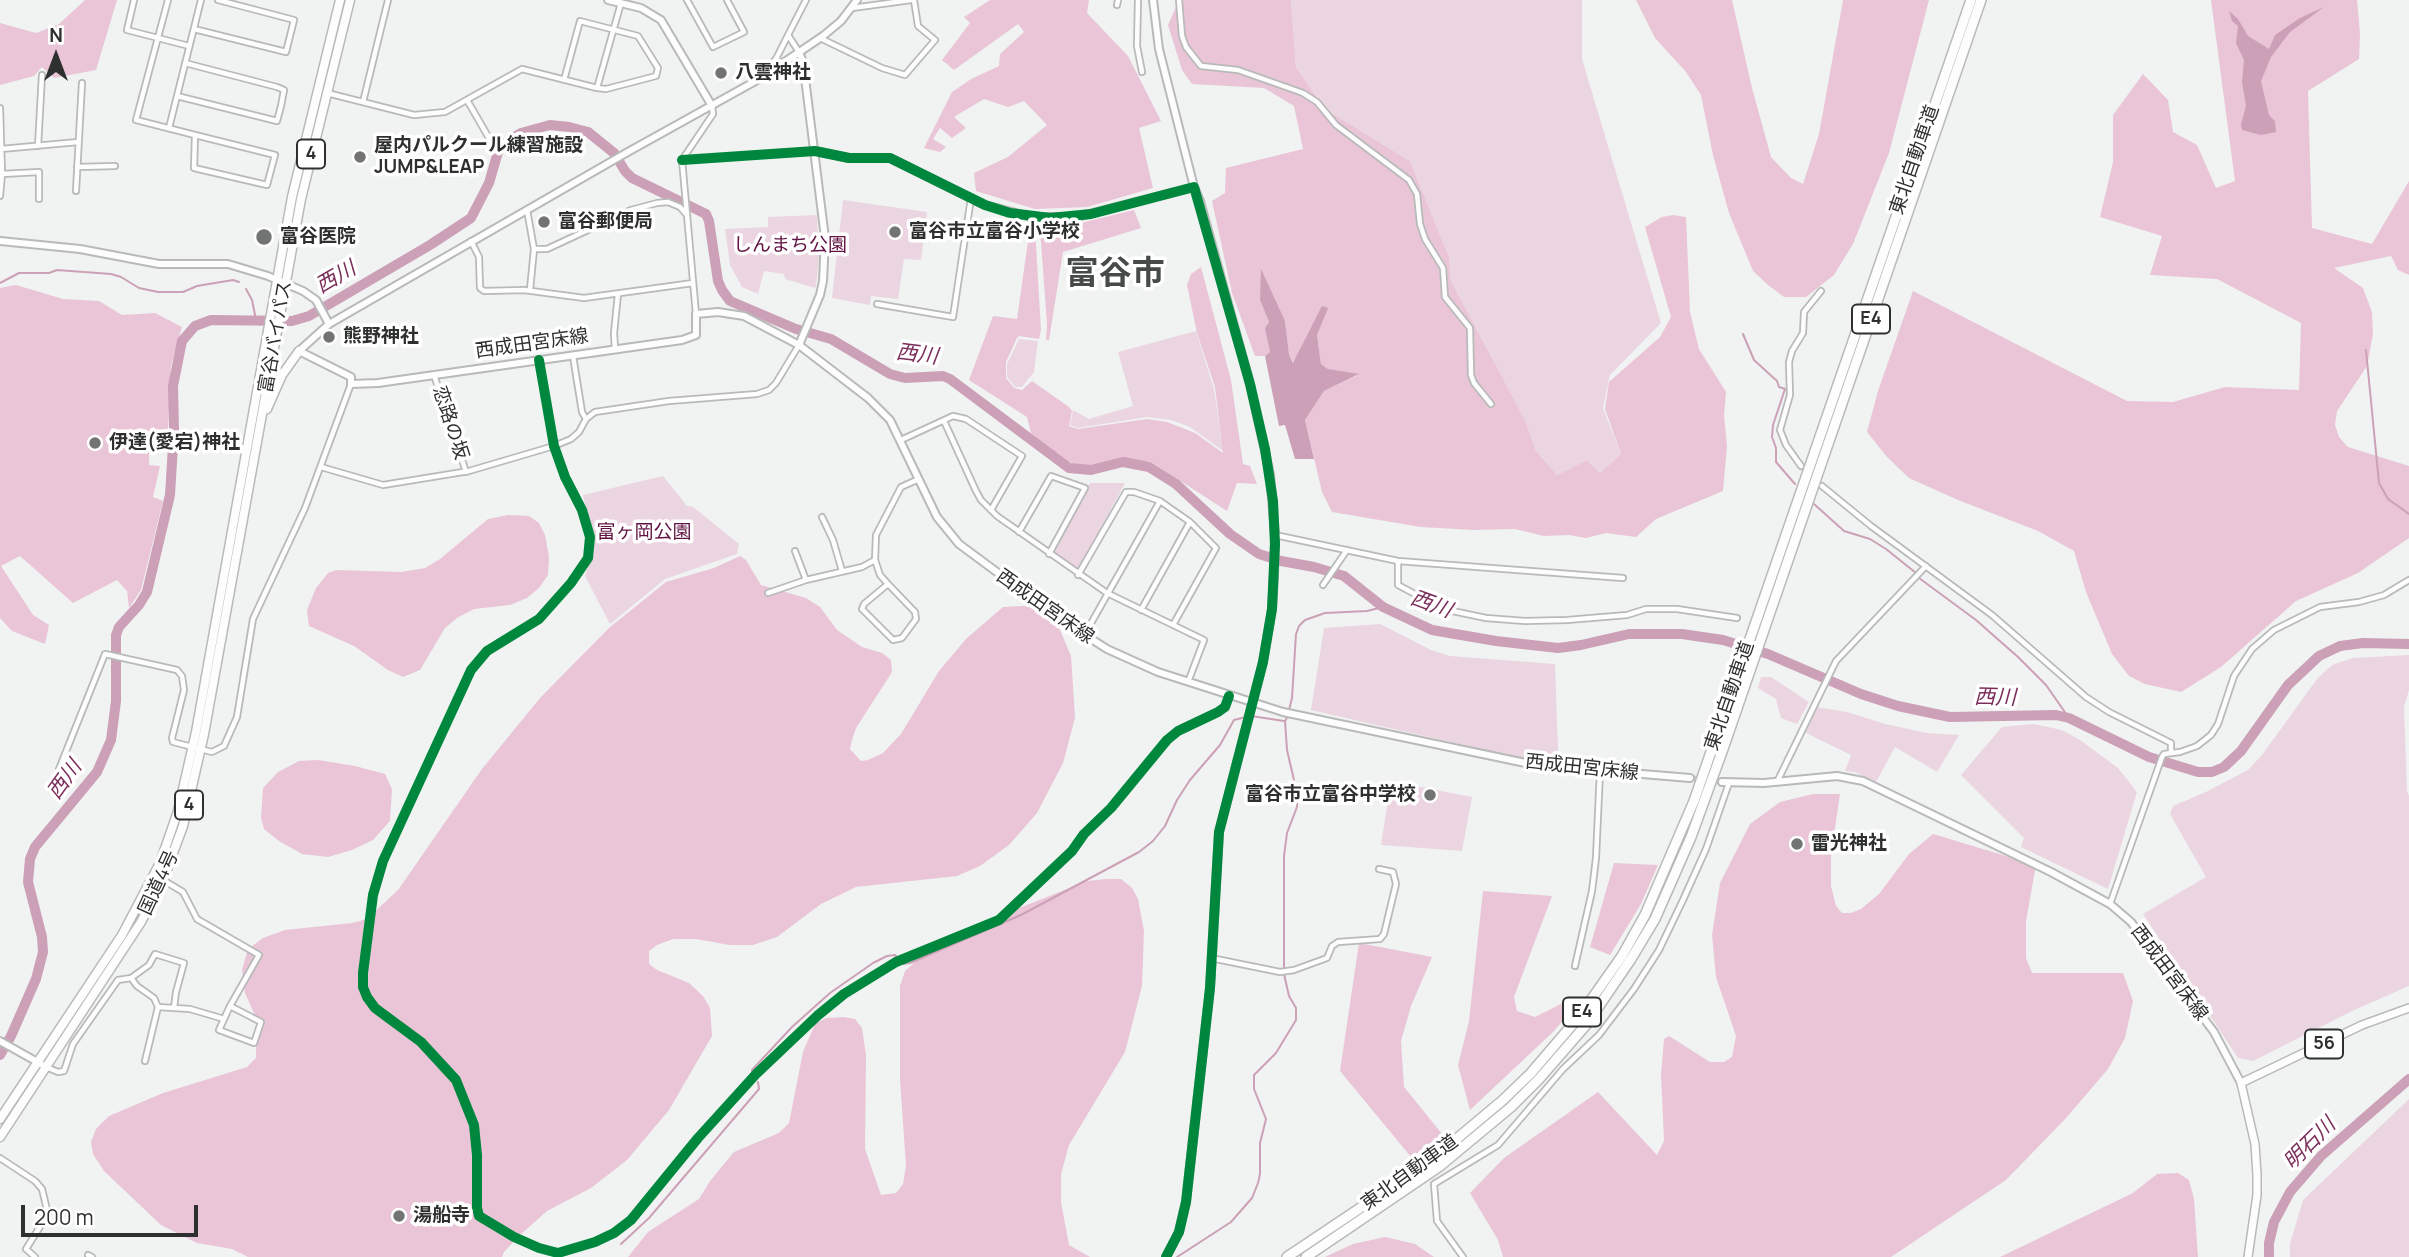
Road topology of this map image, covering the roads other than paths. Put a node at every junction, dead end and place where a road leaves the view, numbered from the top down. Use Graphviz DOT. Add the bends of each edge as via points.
graph roads {
  1 [pos="134,0"];
  2 [pos="168,0"];
  3 [pos="201,0"];
  4 [pos="218,0"];
  5 [pos="340,0"];
  6 [pos="350,0"];
  7 [pos="388,0"];
  8 [pos="608,0"];
  9 [pos="687,0"];
  10 [pos="727,0"];
  11 [pos="806,0"];
  12 [pos="857,0"];
  13 [pos="913,0"];
  14 [pos="1138,0"];
  15 [pos="1153,0"];
  16 [pos="1173,0"];
  17 [pos="1971,0"];
  18 [pos="1981,0"];
  19 [pos="1180,1"];
  20 [pos="621,2"];
  21 [pos="851,8"];
  22 [pos="194,29"];
  23 [pos="613,30"];
  24 [pos="788,35"];
  25 [pos="159,38"];
  26 [pos="820,38"];
  27 [pos="190,46"];
  28 [pos="799,52"];
  29 [pos="185,63"];
  30 [pos="1142,72"];
  31 [pos="42,75"];
  32 [pos="761,78"];
  33 [pos="564,80"];
  34 [pos="82,83"];
  35 [pos="597,88"];
  36 [pos="326,93"];
  37 [pos="177,96"];
  38 [pos="467,100"];
  39 [pos="363,102"];
  40 [pos="712,106"];
  41 [pos="0,108"];
  42 [pos="169,128"];
  43 [pos="195,135"];
  44 [pos="79,142"];
  45 [pos="493,145"];
  46 [pos="38,146"];
  47 [pos="1,149"];
  48 [pos="815,151"];
  49 [pos="682,160"];
  50 [pos="116,166"];
  51 [pos="77,167"];
  52 [pos="2,174"];
  53 [pos="1194,187"];
  54 [pos="76,191"];
  55 [pos="0,196"];
  56 [pos="971,198"];
  57 [pos="39,199"];
  58 [pos="527,210"];
  59 [pos="686,211"];
  60 [pos="0,240"];
  61 [pos="471,241"];
  62 [pos="534,249"];
  63 [pos="276,280"];
  64 [pos="693,283"];
  65 [pos="286,284"];
  66 [pos="530,290"];
  67 [pos="1821,291"];
  68 [pos="618,294"];
  69 [pos="877,304"];
  70 [pos="696,314"];
  71 [pos="327,321"];
  72 [pos="801,342"];
  73 [pos="615,349"];
  74 [pos="299,351"];
  75 [pos="573,356"];
  76 [pos="539,360"];
  77 [pos="434,375"];
  78 [pos="351,384"];
  79 [pos="1491,404"];
  80 [pos="586,419"];
  81 [pos="944,421"];
  82 [pos="255,426"];
  83 [pos="901,440"];
  84 [pos="554,446"];
  85 [pos="1801,466"];
  86 [pos="321,467"];
  87 [pos="466,472"];
  88 [pos="919,479"];
  89 [pos="1822,486"];
  90 [pos="1160,501"];
  91 [pos="991,510"];
  92 [pos="822,517"];
  93 [pos="1190,522"];
  94 [pos="1019,533"];
  95 [pos="1275,535"];
  96 [pos="1347,550"];
  97 [pos="795,551"];
  98 [pos="1049,554"];
  99 [pos="875,560"];
  100 [pos="1398,561"];
  101 [pos="1926,566"];
  102 [pos="842,571"];
  103 [pos="1078,575"];
  104 [pos="1623,578"];
  105 [pos="806,580"];
  106 [pos="2409,580"];
  107 [pos="888,584"];
  108 [pos="1323,585"];
  109 [pos="768,593"];
  110 [pos="1107,593"];
  111 [pos="1141,610"];
  112 [pos="1737,618"];
  113 [pos="1173,625"];
  114 [pos="1084,636"];
  115 [pos="1757,636"];
  116 [pos="1747,665"];
  117 [pos="1188,683"];
  118 [pos="1229,696"];
  119 [pos="1254,703"];
  120 [pos="197,749"];
  121 [pos="2171,753"];
  122 [pos="59,769"];
  123 [pos="1600,771"];
  124 [pos="1690,778"];
  125 [pos="1725,782"];
  126 [pos="1777,782"];
  127 [pos="1379,869"];
  128 [pos="163,880"];
  129 [pos="2110,904"];
  130 [pos="1211,958"];
  131 [pos="1574,966"];
  132 [pos="108,974"];
  133 [pos="131,978"];
  134 [pos="118,980"];
  135 [pos="230,1006"];
  136 [pos="158,1007"];
  137 [pos="174,1008"];
  138 [pos="2409,1008"];
  139 [pos="224,1019"];
  140 [pos="0,1041"];
  141 [pos="145,1061"];
  142 [pos="42,1065"];
  143 [pos="2241,1083"];
  144 [pos="0,1119"];
  145 [pos="0,1137"];
  146 [pos="0,1158"];
  147 [pos="35,1257"];
  148 [pos="1166,1257"];
  149 [pos="1287,1257"];
  150 [pos="1306,1257"];
  151 [pos="1463,1257"];
  152 [pos="2248,1257"];
  1 -- 25 [label="street" via="127,30"];
  2 -- 25 [label="street"];
  3 -- 22 [label="street"];
  4 -- 22 [label="street" via="294,20 286,52"];
  5 -- 63 [label="highway, 富谷バイパス / 4" via="299,161"];
  6 -- 36 [label="highway, 富谷バイパス / 4"];
  7 -- 39 [label="street"];
  8 -- 20 [label="street"];
  9 -- 10 [label="street" via="713,47 744,32"];
  11 -- 24 [label="street"];
  12 -- 21 [label="street"];
  13 -- 21 [label="street"];
  13 -- 26 [label="street" via="918,26 934,40 905,75"];
  14 -- 30 [label="street" via="1137,46"];
  15 -- 53 [label="street" via="1159,49"];
  16 -- 19 [label="street"];
  17 -- 115 [label="highway, 東北自動車道 / E4"];
  18 -- 115 [label="highway, 東北自動車道 / E4"];
  19 -- 79 [label="street" via="1182,36 1201,66 1238,70 1303,93 1336,125 1409,180 1417,194 1424,239 1443,268 1445,297 1470,328 1471,375"];
  20 -- 23 [label="street"];
  20 -- 40 [label="street" via="662,20"];
  21 -- 26 [label="street"];
  22 -- 27 [label="street"];
  23 -- 33 [label="street" via="580,21"];
  23 -- 35 [label="street"];
  23 -- 35 [label="street" via="638,36 658,68 656,76"];
  24 -- 28 [label="street"];
  24 -- 32 [label="street"];
  25 -- 27 [label="street"];
  25 -- 42 [label="street" via="136,120"];
  26 -- 28 [label="street"];
  27 -- 29 [label="street"];
  28 -- 32 [label="street"];
  28 -- 48 [label="street"];
  29 -- 37 [label="street"];
  29 -- 37 [label="street" via="284,90 281,106 276,121"];
  31 -- 46 [label="street"];
  32 -- 40 [label="street"];
  33 -- 35 [label="street"];
  33 -- 38 [label="street" via="522,69"];
  34 -- 44 [label="street"];
  36 -- 39 [label="street"];
  36 -- 65 [label="highway, 富谷バイパス / 4"];
  37 -- 42 [label="street"];
  38 -- 39 [label="street" via="445,112 414,115"];
  38 -- 45 [label="street"];
  40 -- 49 [label="street" via="713,114"];
  40 -- 58 [label="street"];
  41 -- 47 [label="street"];
  42 -- 43 [label="street"];
  43 -- 43 [label="street" via="194,168 267,185 275,155"];
  44 -- 46 [label="street"];
  44 -- 51 [label="street"];
  46 -- 47 [label="street"];
  47 -- 52 [label="street"];
  48 -- 49 [label="street"];
  48 -- 56 [label="street" via="849,158 890,158"];
  48 -- 72 [label="street" via="824,261 820,295"];
  49 -- 59 [label="street"];
  50 -- 51 [label="street"];
  51 -- 54 [label="street"];
  52 -- 55 [label="street"];
  52 -- 57 [label="street" via="39,172"];
  53 -- 56 [label="street" via="1084,215 1050,218 1010,213"];
  53 -- 95 [label="street" via="1250,384 1270,474"];
  56 -- 69 [label="street" via="953,317"];
  58 -- 61 [label="street"];
  58 -- 62 [label="street"];
  59 -- 62 [label="street" via="668,202 657,203 631,210 547,249"];
  59 -- 64 [label="street"];
  60 -- 63 [label="street" via="159,264 228,264"];
  61 -- 66 [label="street" via="479,257 480,288"];
  61 -- 71 [label="street"];
  62 -- 66 [label="street"];
  63 -- 65 [label="street"];
  63 -- 82 [label="highway, 富谷バイパス / 4"];
  64 -- 68 [label="street"];
  64 -- 70 [label="street"];
  65 -- 71 [label="street" via="316,300"];
  65 -- 82 [label="highway, 富谷バイパス / 4"];
  66 -- 68 [label="street" via="584,298"];
  67 -- 85 [label="street" via="1804,312 1803,332 1792,351 1790,395 1780,430"];
  68 -- 73 [label="street"];
  70 -- 72 [label="street, 西成田宮床線" via="744,316"];
  70 -- 73 [label="street, 西成田宮床線" via="697,331 692,337"];
  71 -- 74 [label="street"];
  72 -- 80 [label="street" via="769,390 645,404 595,412"];
  72 -- 83 [label="street, 西成田宮床線" via="875,404"];
  73 -- 75 [label="street, 西成田宮床線"];
  74 -- 78 [label="street" via="351,377"];
  74 -- 82 [label="highway"];
  75 -- 76 [label="street, 西成田宮床線"];
  75 -- 80 [label="street"];
  76 -- 77 [label="street, 西成田宮床線"];
  76 -- 84 [label="street"];
  77 -- 78 [label="street, 西成田宮床線"];
  77 -- 87 [label="street, 恋路の坂"];
  78 -- 86 [label="street"];
  80 -- 84 [label="street" via="576,436"];
  81 -- 83 [label="street"];
  81 -- 91 [label="street" via="976,491"];
  81 -- 91 [label="street" via="953,416 966,419 1022,456"];
  82 -- 120 [label="highway, 国道4号 / 4"];
  83 -- 88 [label="street, 西成田宮床線"];
  84 -- 87 [label="street"];
  84 -- 118 [label="street" via="587,525 588,558 539,619 487,652 467,677 377,878 363,973 363,986 374,1008 433,1053 460,1087 474,1125 479,1216 550,1252 595,1242 631,1220 757,1073 844,994 906,957 999,920 1072,851 1167,740 1218,712"];
  86 -- 87 [label="street" via="383,485"];
  86 -- 120 [label="street" via="253,619 237,717 229,737 219,750"];
  88 -- 99 [label="street" via="901,486 876,535"];
  88 -- 114 [label="street, 西成田宮床線" via="937,517 959,544"];
  89 -- 101 [label="street"];
  90 -- 93 [label="street"];
  90 -- 103 [label="street" via="1126,492"];
  90 -- 110 [label="street"];
  91 -- 94 [label="street"];
  92 -- 102 [label="street"];
  93 -- 111 [label="street"];
  93 -- 113 [label="street" via="1216,548"];
  94 -- 98 [label="street"];
  94 -- 98 [label="street" via="1051,476 1084,488"];
  95 -- 96 [label="street"];
  95 -- 119 [label="street" via="1268,635"];
  96 -- 100 [label="street"];
  96 -- 108 [label="street"];
  97 -- 105 [label="street"];
  98 -- 103 [label="street"];
  99 -- 102 [label="street"];
  99 -- 107 [label="street"];
  100 -- 104 [label="street"];
  100 -- 112 [label="street" via="1398,585 1443,610 1486,618 1567,621 1646,609"];
  101 -- 121 [label="street" via="2024,640 2087,697 2171,743"];
  101 -- 126 [label="street" via="1836,661"];
  102 -- 105 [label="street"];
  103 -- 110 [label="street"];
  105 -- 109 [label="street"];
  106 -- 121 [label="street" via="2384,595 2320,607 2274,630 2252,649 2234,676 2211,735 2197,746"];
  107 -- 107 [label="street" via="915,612 916,619 902,638 893,639 862,609"];
  110 -- 111 [label="street"];
  110 -- 114 [label="street"];
  111 -- 113 [label="street"];
  113 -- 117 [label="street" via="1204,639"];
  114 -- 117 [label="street, 西成田宮床線"];
  115 -- 116 [label="highway, 東北自動車道 / E4"];
  116 -- 149 [label="highway, 東北自動車道 / E4" via="1645,915 1579,1017 1531,1073 1466,1133"];
  116 -- 150 [label="highway, 東北自動車道 / E4" via="1709,790 1675,875 1632,959 1586,1025 1539,1079 1473,1140"];
  117 -- 118 [label="street, 西成田宮床線"];
  118 -- 119 [label="street, 西成田宮床線"];
  119 -- 123 [label="street, 西成田宮床線" via="1535,765"];
  119 -- 130 [label="street" via="1218,841"];
  120 -- 122 [label="street" via="176,745 172,738 184,690 177,670 105,654"];
  120 -- 128 [label="highway, 国道4号 / 4" via="183,826"];
  120 -- 142 [label="highway, 国道4号 / 4" via="151,881"];
  121 -- 129 [label="street" via="2162,757"];
  123 -- 124 [label="street, 西成田宮床線"];
  123 -- 131 [label="street" via="1595,869"];
  125 -- 126 [label="street, 西成田宮床線"];
  125 -- 151 [label="street" via="1706,849 1659,950 1634,989 1599,1035 1497,1142 1434,1184 1437,1221"];
  126 -- 129 [label="street, 西成田宮床線" via="1837,776 1863,781"];
  127 -- 130 [label="street" via="1393,872 1396,884 1380,939 1338,942 1327,958 1280,972"];
  128 -- 132 [label="highway, 国道4号 / 4"];
  128 -- 135 [label="street" via="183,892 197,919 259,955"];
  129 -- 143 [label="street, 西成田宮床線" via="2131,922 2214,1032"];
  130 -- 148 [label="street" via="1186,1202"];
  132 -- 134 [label="street"];
  132 -- 142 [label="highway, 国道4号 / 4"];
  133 -- 134 [label="street"];
  133 -- 136 [label="street"];
  133 -- 137 [label="street" via="149,965 155,954 184,963"];
  134 -- 142 [label="street" via="73,1044 65,1070"];
  135 -- 139 [label="street"];
  135 -- 139 [label="street" via="261,1022 254,1043 219,1030"];
  136 -- 137 [label="street"];
  136 -- 141 [label="street"];
  137 -- 139 [label="street"];
  138 -- 143 [label="main road, 56" via="2362,1025"];
  140 -- 142 [label="street"];
  142 -- 144 [label="highway, 国道4号 / 4"];
  142 -- 145 [label="highway, 国道4号 / 4"];
  143 -- 152 [label="main road" via="2258,1175"];
  146 -- 147 [label="street" via="42,1189 48,1214 26,1249"];
}
